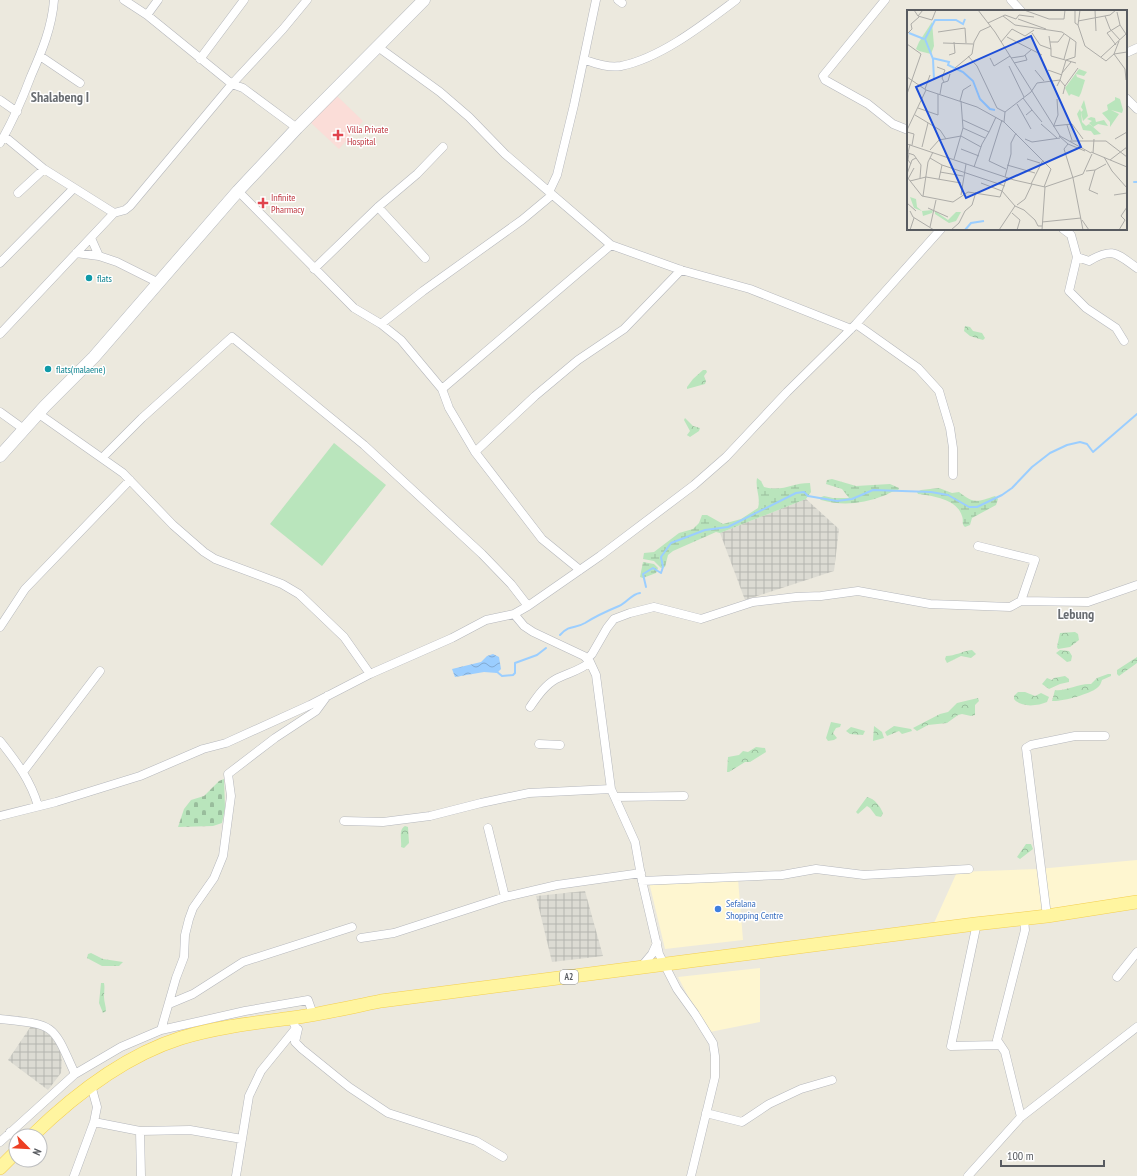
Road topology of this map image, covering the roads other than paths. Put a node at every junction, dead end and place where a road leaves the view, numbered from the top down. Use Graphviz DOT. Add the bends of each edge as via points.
graph roads {
  1 [pos="54,0"];
  2 [pos="124,0"];
  3 [pos="158,0"];
  4 [pos="244,0"];
  5 [pos="307,0"];
  6 [pos="424,0"];
  7 [pos="596,0"];
  8 [pos="736,0"];
  9 [pos="885,0"];
  10 [pos="1011,0"];
  11 [pos="1020,10"];
  12 [pos="147,16"];
  13 [pos="378,47"];
  14 [pos="1137,48"];
  15 [pos="1127,53"];
  16 [pos="40,56"];
  17 [pos="200,59"];
  18 [pos="585,60"];
  19 [pos="80,83"];
  20 [pos="232,84"];
  21 [pos="1127,99"];
  22 [pos="0,100"];
  23 [pos="1137,109"];
  24 [pos="17,112"];
  25 [pos="297,128"];
  26 [pos="907,130"];
  27 [pos="2,140"];
  28 [pos="443,147"];
  29 [pos="44,169"];
  30 [pos="74,188"];
  31 [pos="238,192"];
  32 [pos="18,193"];
  33 [pos="550,193"];
  34 [pos="378,207"];
  35 [pos="114,213"];
  36 [pos="940,230"];
  37 [pos="1064,230"];
  38 [pos="91,238"];
  39 [pos="611,245"];
  40 [pos="76,253"];
  41 [pos="99,256"];
  42 [pos="1077,257"];
  43 [pos="425,258"];
  44 [pos="0,263"];
  45 [pos="1137,268"];
  46 [pos="314,269"];
  47 [pos="681,270"];
  48 [pos="159,283"];
  49 [pos="381,324"];
  50 [pos="854,326"];
  51 [pos="0,334"];
  52 [pos="1124,341"];
  53 [pos="442,389"];
  54 [pos="0,412"];
  55 [pos="39,414"];
  56 [pos="25,430"];
  57 [pos="476,452"];
  58 [pos="0,456"];
  59 [pos="102,458"];
  60 [pos="953,475"];
  61 [pos="130,480"];
  62 [pos="978,546"];
  63 [pos="580,570"];
  64 [pos="1137,585"];
  65 [pos="1021,601"];
  66 [pos="528,606"];
  67 [pos="514,614"];
  68 [pos="0,626"];
  69 [pos="589,661"];
  70 [pos="100,671"];
  71 [pos="370,674"];
  72 [pos="328,695"];
  73 [pos="530,707"];
  74 [pos="1105,736"];
  75 [pos="0,741"];
  76 [pos="539,744"];
  77 [pos="560,745"];
  78 [pos="23,772"];
  79 [pos="613,793"];
  80 [pos="684,796"];
  81 [pos="38,806"];
  82 [pos="0,816"];
  83 [pos="344,821"];
  84 [pos="488,828"];
  85 [pos="969,870"];
  86 [pos="641,877"];
  87 [pos="505,898"];
  88 [pos="1137,902"];
  89 [pos="1047,916"];
  90 [pos="1024,919"];
  91 [pos="977,923"];
  92 [pos="352,927"];
  93 [pos="361,938"];
  94 [pos="657,943"];
  95 [pos="1137,952"];
  96 [pos="663,964"];
  97 [pos="640,968"];
  98 [pos="1117,977"];
  99 [pos="169,1004"];
  100 [pos="313,1014"];
  101 [pos="0,1019"];
  102 [pos="294,1023"];
  103 [pos="1136,1029"];
  104 [pos="161,1030"];
  105 [pos="999,1045"];
  106 [pos="75,1074"];
  107 [pos="832,1080"];
  108 [pos="91,1085"];
  109 [pos="706,1113"];
  110 [pos="1021,1117"];
  111 [pos="94,1122"];
  112 [pos="14,1128"];
  113 [pos="41,1128"];
  114 [pos="140,1131"];
  115 [pos="8,1134"];
  116 [pos="242,1139"];
  117 [pos="0,1142"];
  118 [pos="503,1157"];
  119 [pos="8,1160"];
  120 [pos="0,1168"];
  121 [pos="74,1176"];
  122 [pos="142,1176"];
  123 [pos="236,1176"];
  124 [pos="691,1176"];
  125 [pos="968,1176"];
  1 -- 16 [label="street" via="52,20"];
  2 -- 12 [label="street"];
  3 -- 12 [label="street"];
  4 -- 17 [label="street"];
  5 -- 20 [label="street" via="283,30"];
  6 -- 13 [label="main road"];
  7 -- 18 [label="street"];
  8 -- 18 [label="street" via="681,39 649,56 621,66 603,66"];
  9 -- 26 [label="street" via="823,76 868,104 893,124"];
  10 -- 11 [label="street"];
  12 -- 17 [label="street"];
  13 -- 25 [label="main road"];
  13 -- 33 [label="street" via="440,92"];
  14 -- 15 [label="street"];
  16 -- 19 [label="street"];
  16 -- 24 [label="street"];
  17 -- 20 [label="street"];
  18 -- 33 [label="street" via="557,175"];
  20 -- 25 [label="street" via="248,91"];
  20 -- 35 [label="street" via="130,206"];
  21 -- 23 [label="street"];
  22 -- 24 [label="street"];
  24 -- 27 [label="street"];
  25 -- 31 [label="main road"];
  27 -- 29 [label="street"];
  28 -- 34 [label="street" via="417,174"];
  29 -- 30 [label="street"];
  29 -- 32 [label="street"];
  30 -- 35 [label="street"];
  30 -- 44 [label="street"];
  31 -- 46 [label="street"];
  31 -- 48 [label="main road"];
  33 -- 39 [label="street"];
  33 -- 49 [label="street" via="522,220"];
  34 -- 43 [label="street"];
  34 -- 46 [label="street"];
  35 -- 38 [label="street"];
  36 -- 50 [label="street"];
  37 -- 42 [label="street" via="1071,235"];
  38 -- 40 [label="street"];
  38 -- 41 [label="street"];
  39 -- 47 [label="street"];
  39 -- 53 [label="street"];
  40 -- 41 [label="street"];
  40 -- 51 [label="street"];
  41 -- 48 [label="street"];
  42 -- 45 [label="street" via="1089,261 1104,252 1114,253"];
  42 -- 52 [label="street" via="1068,291 1086,308 1116,328"];
  46 -- 49 [label="street" via="354,308"];
  47 -- 50 [label="street" via="750,289"];
  47 -- 57 [label="street" via="624,329 578,360 535,396"];
  48 -- 55 [label="main road" via="94,357"];
  49 -- 53 [label="street" via="402,340"];
  50 -- 60 [label="street" via="918,368 939,391 950,428"];
  50 -- 63 [label="street" via="787,392 741,443 708,473"];
  53 -- 57 [label="street" via="449,408"];
  54 -- 56 [label="street"];
  55 -- 56 [label="main road"];
  55 -- 59 [label="street"];
  56 -- 58 [label="main road"];
  57 -- 63 [label="street" via="542,539"];
  59 -- 61 [label="street"];
  59 -- 66 [label="street" via="142,418 232,337 364,445 482,554"];
  61 -- 68 [label="street" via="25,589"];
  61 -- 71 [label="street" via="173,525 215,559 282,584 299,594 344,637"];
  62 -- 65 [label="street" via="1035,560"];
  63 -- 66 [label="street"];
  64 -- 65 [label="street" via="1088,602"];
  65 -- 69 [label="street" via="1010,607 930,604 858,591 753,602 701,619 654,607 614,619"];
  66 -- 67 [label="street"];
  67 -- 69 [label="street" via="533,632 575,651"];
  67 -- 71 [label="street" via="486,620"];
  69 -- 73 [label="street" via="585,667 548,685"];
  69 -- 79 [label="street" via="596,675"];
  70 -- 78 [label="street"];
  71 -- 72 [label="street"];
  72 -- 81 [label="street" via="226,743 203,749 140,776"];
  72 -- 99 [label="street" via="316,711 228,774 231,796 223,856 214,878 193,908 185,935 184,957"];
  74 -- 89 [label="street" via="1076,736 1026,748"];
  75 -- 78 [label="street"];
  76 -- 77 [label="street"];
  78 -- 81 [label="street"];
  79 -- 80 [label="street"];
  79 -- 83 [label="street" via="529,793 430,816 383,822"];
  79 -- 86 [label="street" via="635,842"];
  81 -- 82 [label="street"];
  84 -- 87 [label="street"];
  85 -- 86 [label="street" via="864,875 816,869 782,875"];
  86 -- 87 [label="street" via="557,885"];
  86 -- 94 [label="street"];
  87 -- 93 [label="street" via="394,933"];
  88 -- 89 [label="main road, A2"];
  89 -- 90 [label="main road, A2"];
  90 -- 91 [label="main road, A2"];
  90 -- 105 [label="street" via="1025,930 997,1040"];
  91 -- 96 [label="main road, A2"];
  91 -- 105 [label="street" via="951,1046"];
  92 -- 99 [label="street" via="243,962 193,994"];
  94 -- 96 [label="street"];
  94 -- 97 [label="street" via="652,954"];
  95 -- 98 [label="street"];
  96 -- 97 [label="main road, A2"];
  96 -- 109 [label="street" via="713,1043 715,1077"];
  97 -- 100 [label="main road, A2" via="381,1001"];
  99 -- 104 [label="street"];
  100 -- 102 [label="main road, A2"];
  100 -- 104 [label="street" via="308,1000 244,1011"];
  101 -- 106 [label="street" via="45,1025 52,1030 60,1040"];
  102 -- 108 [label="main road, A2" via="231,1026 181,1038 133,1059"];
  102 -- 116 [label="street" via="261,1071 249,1096"];
  102 -- 118 [label="street" via="298,1029 295,1042 368,1101 388,1113 476,1141"];
  103 -- 110 [label="street"];
  104 -- 106 [label="street" via="121,1047"];
  105 -- 110 [label="street" via="1005,1052"];
  106 -- 112 [label="street"];
  107 -- 109 [label="street" via="801,1089 769,1104 742,1122"];
  108 -- 111 [label="street" via="97,1107"];
  108 -- 113 [label="main road, A2"];
  109 -- 124 [label="street"];
  110 -- 125 [label="street"];
  111 -- 114 [label="street"];
  111 -- 121 [label="street"];
  114 -- 116 [label="street" via="190,1130"];
  114 -- 122 [label="street"];
  115 -- 117 [label="street"];
  116 -- 123 [label="street"];
  119 -- 120 [label="main road"];
}
